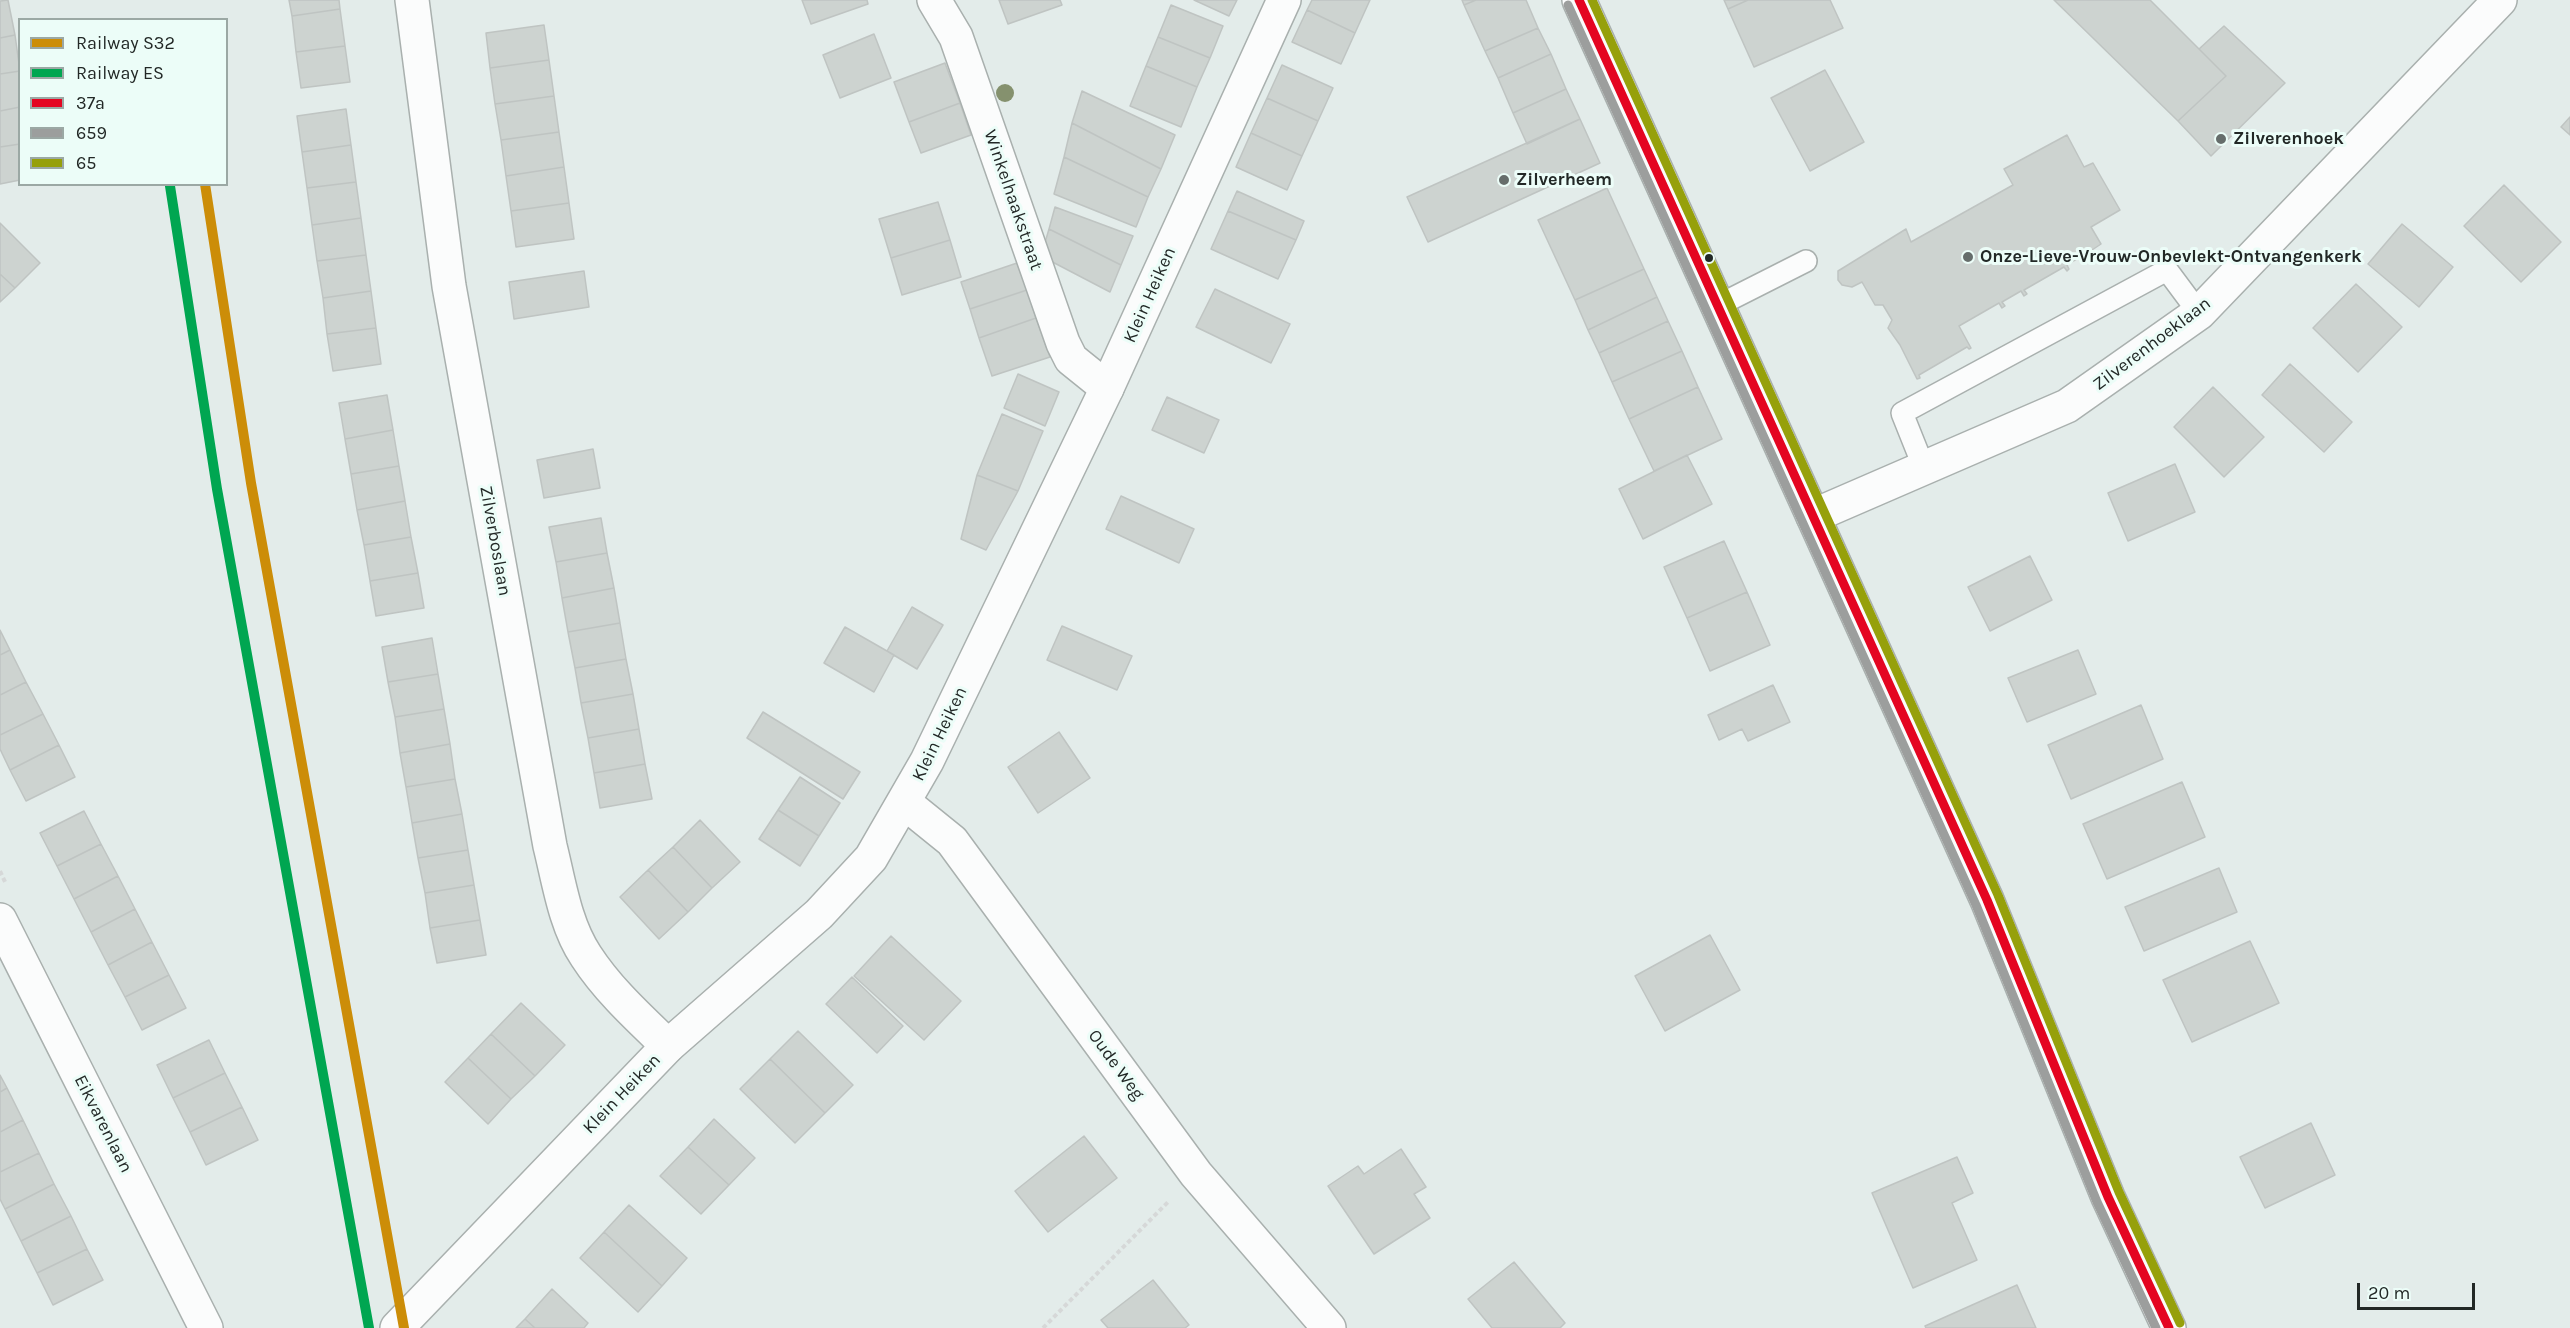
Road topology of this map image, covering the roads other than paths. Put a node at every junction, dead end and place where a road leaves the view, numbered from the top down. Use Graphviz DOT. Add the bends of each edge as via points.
graph roads {
  1 [pos="412,0"];
  2 [pos="934,0"];
  3 [pos="1284,0"];
  4 [pos="1579,0"];
  5 [pos="2500,0"];
  6 [pos="1806,261"];
  7 [pos="1719,305"];
  8 [pos="2199,313"];
  9 [pos="1107,388"];
  10 [pos="1924,468"];
  11 [pos="1813,516"];
  12 [pos="906,803"];
  13 [pos="0,920"];
  14 [pos="668,1046"];
  15 [pos="206,1328"];
  16 [pos="397,1328"];
  17 [pos="1329,1328"];
  18 [pos="2169,1328"];
  1 -- 14 [label="street, Zilverboslaan" via="449,286 550,846 568,916 586,956 630,1010"];
  2 -- 9 [label="street, Winkelhaakstraat" via="956,37 1067,351 1071,359"];
  3 -- 9 [label="street, Klein Heiken"];
  4 -- 7 [label="street"];
  5 -- 8 [label="street, Zilverenhoeklaan"];
  6 -- 7 [label="lane"];
  7 -- 11 [label="street"];
  8 -- 10 [label="street, Zilverenhoeklaan" via="2067,406"];
  8 -- 10 [label="lane" via="2167,270 1902,413"];
  9 -- 12 [label="street, Klein Heiken"];
  10 -- 11 [label="street, Zilverenhoeklaan"];
  11 -- 18 [label="street" via="1987,900 2108,1197"];
  12 -- 14 [label="street, Klein Heiken" via="871,858 819,914"];
  12 -- 17 [label="street, Oude Weg" via="952,841 1196,1174"];
  13 -- 15 [label="street, Eikvarenlaan"];
  14 -- 16 [label="street, Klein Heiken"];
}
